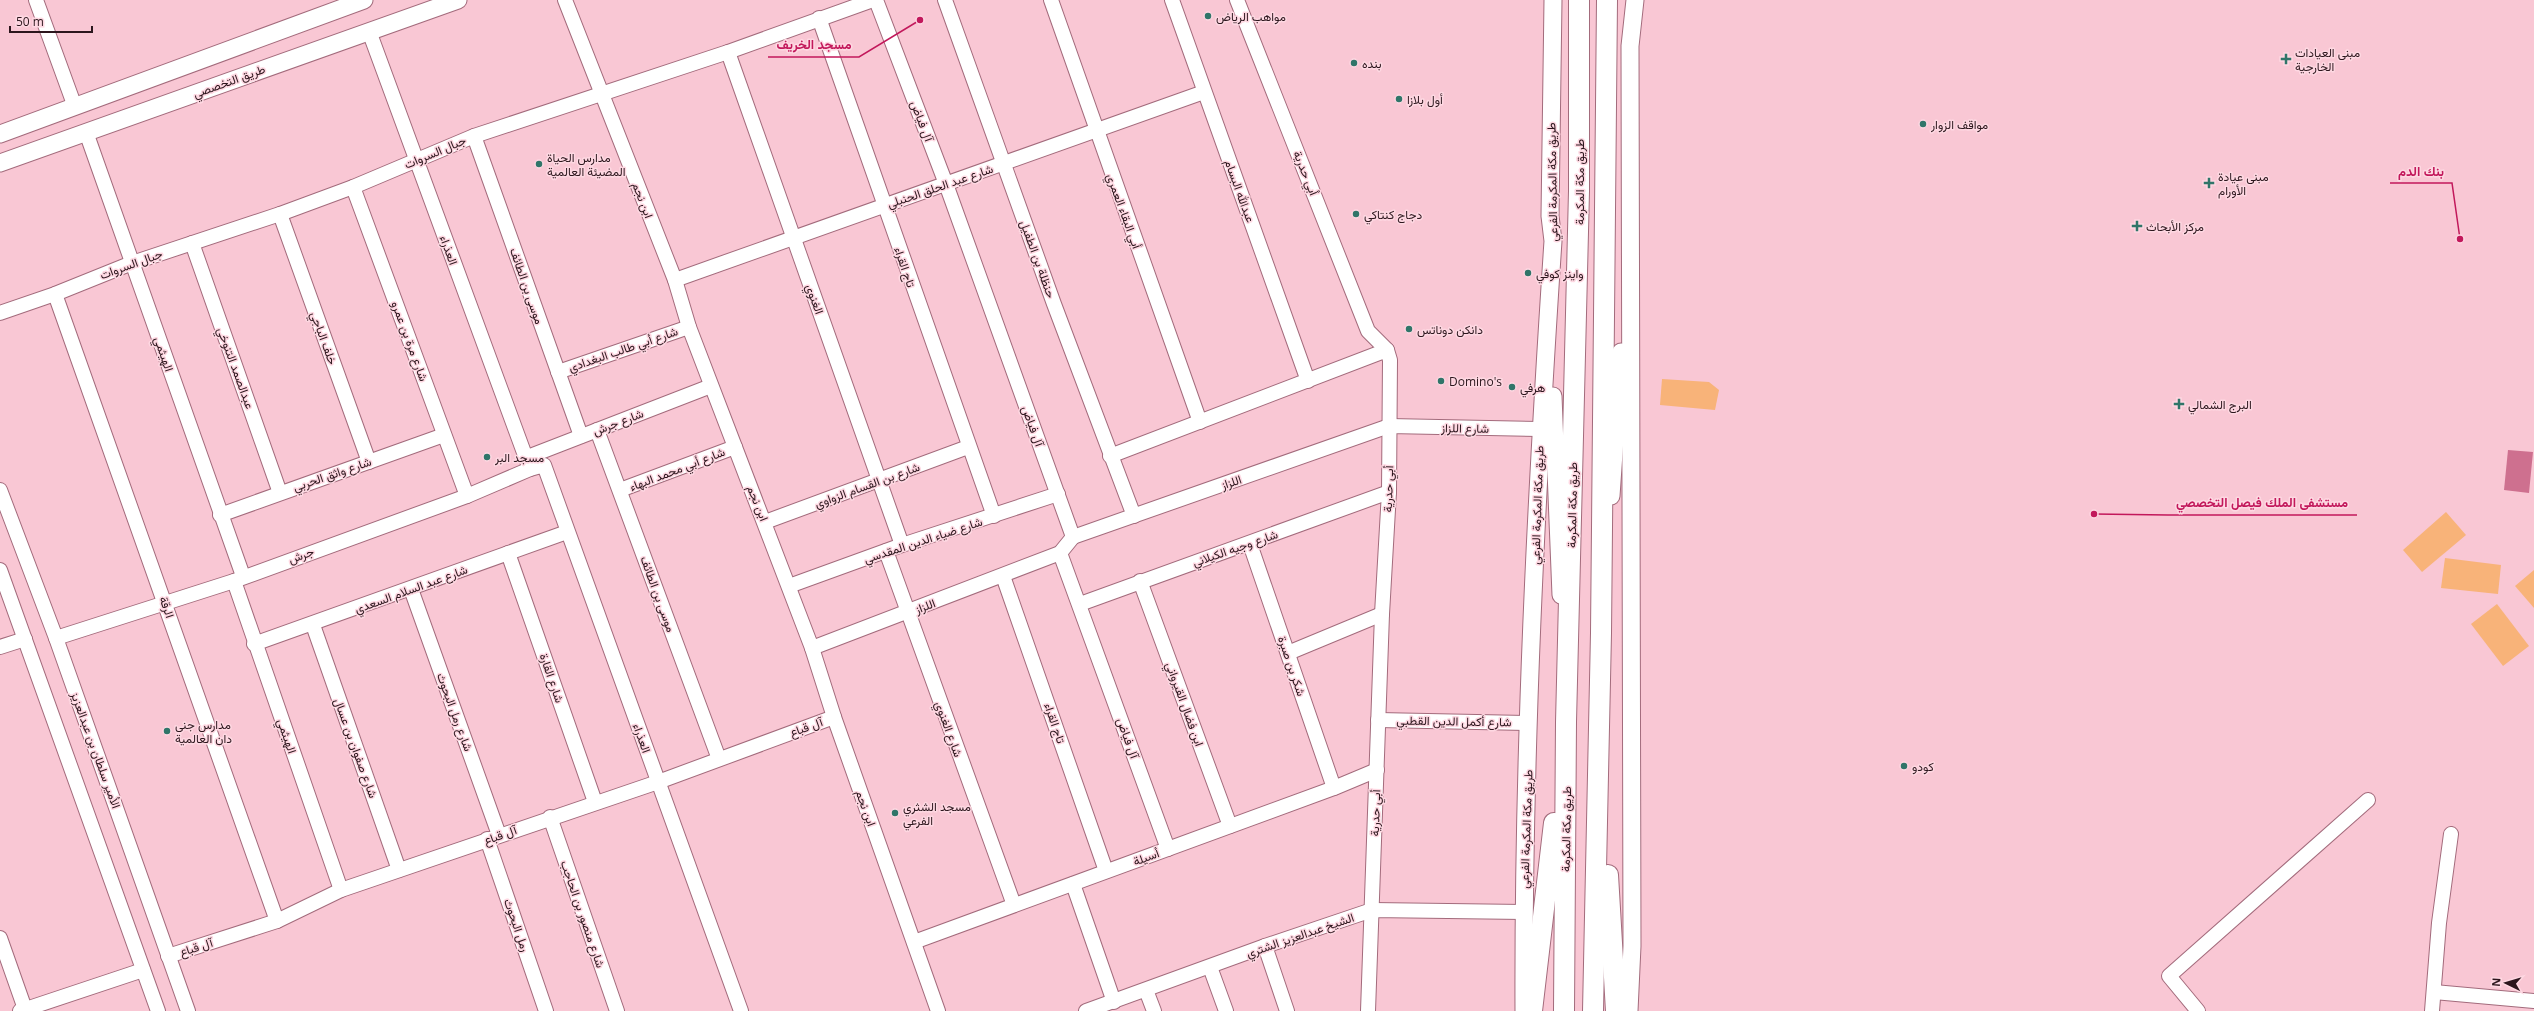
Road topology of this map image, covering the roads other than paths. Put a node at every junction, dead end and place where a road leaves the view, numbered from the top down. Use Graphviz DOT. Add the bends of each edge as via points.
graph roads {
  1 [pos="36,0"];
  2 [pos="364,0"];
  3 [pos="458,0"];
  4 [pos="565,0"];
  5 [pos="873,0"];
  6 [pos="876,0"];
  7 [pos="945,0"];
  8 [pos="1051,0"];
  9 [pos="1172,0"];
  10 [pos="1237,0"];
  11 [pos="1547,0"];
  12 [pos="1553,0"];
  13 [pos="1560,0"];
  14 [pos="1579,0"];
  15 [pos="1607,0"];
  16 [pos="1627,0"];
  17 [pos="1635,0"];
  18 [pos="346,3"];
  19 [pos="819,18"];
  20 [pos="369,31"];
  21 [pos="1553,38"];
  22 [pos="1630,46"];
  23 [pos="728,52"];
  24 [pos="1204,92"];
  25 [pos="602,94"];
  26 [pos="75,107"];
  27 [pos="1096,131"];
  28 [pos="86,132"];
  29 [pos="0,134"];
  30 [pos="474,136"];
  31 [pos="416,160"];
  32 [pos="0,163"];
  33 [pos="1003,164"];
  34 [pos="946,184"];
  35 [pos="353,187"];
  36 [pos="883,206"];
  37 [pos="280,214"];
  38 [pos="1631,220"];
  39 [pos="793,238"];
  40 [pos="1553,241"];
  41 [pos="192,243"];
  42 [pos="132,263"];
  43 [pos="674,280"];
  44 [pos="55,294"];
  45 [pos="0,313"];
  46 [pos="689,327"];
  47 [pos="1387,350"];
  48 [pos="558,372"];
  49 [pos="1308,381"];
  50 [pos="711,386"];
  51 [pos="1200,422"];
  52 [pos="1389,426"];
  53 [pos="1540,429"];
  54 [pos="597,430"];
  55 [pos="444,435"];
  56 [pos="581,436"];
  57 [pos="735,447"];
  58 [pos="968,447"];
  59 [pos="1110,456"];
  60 [pos="369,462"];
  61 [pos="527,463"];
  62 [pos="544,465"];
  63 [pos="880,481"];
  64 [pos="0,490"];
  65 [pos="620,490"];
  66 [pos="1389,492"];
  67 [pos="280,493"];
  68 [pos="1058,494"];
  69 [pos="467,496"];
  70 [pos="220,515"];
  71 [pos="994,516"];
  72 [pos="1134,516"];
  73 [pos="765,522"];
  74 [pos="567,532"];
  75 [pos="1073,537"];
  76 [pos="1250,544"];
  77 [pos="902,545"];
  78 [pos="886,551"];
  79 [pos="508,553"];
  80 [pos="1060,553"];
  81 [pos="0,570"];
  82 [pos="1003,576"];
  83 [pos="239,578"];
  84 [pos="1140,581"];
  85 [pos="789,586"];
  86 [pos="411,589"];
  87 [pos="166,603"];
  88 [pos="1080,604"];
  89 [pos="907,613"];
  90 [pos="1382,614"];
  91 [pos="312,625"];
  92 [pos="1601,633"];
  93 [pos="56,638"];
  94 [pos="25,639"];
  95 [pos="254,644"];
  96 [pos="0,647"];
  97 [pos="812,648"];
  98 [pos="1288,653"];
  99 [pos="834,717"];
  100 [pos="1378,720"];
  101 [pos="1566,722"];
  102 [pos="1529,723"];
  103 [pos="718,759"];
  104 [pos="1599,760"];
  105 [pos="1377,770"];
  106 [pos="658,782"];
  107 [pos="1334,788"];
  108 [pos="2368,800"];
  109 [pos="595,802"];
  110 [pos="550,817"];
  111 [pos="1230,826"];
  112 [pos="2451,834"];
  113 [pos="493,837"];
  114 [pos="1168,849"];
  115 [pos="400,870"];
  116 [pos="1106,871"];
  117 [pos="1073,884"];
  118 [pos="341,890"];
  119 [pos="1014,905"];
  120 [pos="1372,910"];
  121 [pos="1524,912"];
  122 [pos="277,920"];
  123 [pos="0,938"];
  124 [pos="914,942"];
  125 [pos="1265,946"];
  126 [pos="168,956"];
  127 [pos="1210,967"];
  128 [pos="143,970"];
  129 [pos="1146,990"];
  130 [pos="2434,992"];
  131 [pos="2534,1001"];
  132 [pos="1114,1002"];
  133 [pos="29,1009"];
  134 [pos="158,1011"];
  135 [pos="188,1011"];
  136 [pos="546,1011"];
  137 [pos="617,1011"];
  138 [pos="741,1011"];
  139 [pos="938,1011"];
  140 [pos="1086,1011"];
  141 [pos="1154,1011"];
  142 [pos="1226,1011"];
  143 [pos="1287,1011"];
  144 [pos="1368,1011"];
  145 [pos="1524,1011"];
  146 [pos="1532,1011"];
  147 [pos="1564,1011"];
  148 [pos="1593,1011"];
  149 [pos="1616,1011"];
  150 [pos="1629,1011"];
  151 [pos="2198,1011"];
  152 [pos="2432,1011"];
  1 -- 26 [label="street"];
  2 -- 18 [label="main road"];
  3 -- 20 [label="main road, طريق التخصصي"];
  4 -- 25 [label="street, ابن نجم"];
  5 -- 19 [label="street, جبال السروات"];
  6 -- 34 [label="street, آل فياض"];
  7 -- 33 [label="street, حنظلة بن الطفيل"];
  8 -- 27 [label="street, أبي البقاء العمري"];
  9 -- 24 [label="street, عبدالله البسام"];
  10 -- 47 [label="street, أبي حدرية" via="1368,331"];
  11 -- 21 [label="main road"];
  12 -- 21 [label="main road, طريق مكة المكرمة الفرعي"];
  13 -- 21 [label="main road"];
  14 -- 101 [label="highway, طريق مكة المكرمة" via="1579,191"];
  15 -- 92 [label="highway"];
  16 -- 22 [label="main road"];
  17 -- 22 [label="main road"];
  18 -- 26 [label="main road"];
  19 -- 23 [label="street, جبال السروات"];
  19 -- 36 [label="street, تاج القراء"];
  20 -- 28 [label="main road, طريق التخصصي"];
  20 -- 31 [label="street, العذراء"];
  21 -- 40 [label="main road, طريق مكة المكرمة الفرعي" via="1550,216"];
  22 -- 38 [label="main road"];
  23 -- 25 [label="street, جبال السروات"];
  23 -- 39 [label="street, الغنوي"];
  24 -- 27 [label="street, شارع عبد الحلق الحنبلي"];
  24 -- 49 [label="street, عبدالله البسام"];
  25 -- 30 [label="street, جبال السروات"];
  25 -- 43 [label="street, ابن نجم"];
  26 -- 29 [label="main road"];
  27 -- 33 [label="street, شارع عبد الحلق الحنبلي"];
  27 -- 51 [label="street, أبي البقاء العمري"];
  28 -- 32 [label="main road, طريق التخصصي"];
  28 -- 42 [label="street, الهيثمي"];
  30 -- 31 [label="street, جبال السروات"];
  30 -- 48 [label="street, موسى بن الطائف"];
  31 -- 35 [label="street, جبال السروات"];
  31 -- 61 [label="street, العذراء"];
  33 -- 34 [label="street, شارع عبد الحلق الحنبلي"];
  33 -- 59 [label="street, حنظلة بن الطفيل"];
  34 -- 36 [label="street, شارع عبد الحلق الحنبلي"];
  34 -- 68 [label="street, آل فياض"];
  35 -- 37 [label="street, جبال السروات"];
  35 -- 55 [label="street, شارع مرة بن عمرو"];
  36 -- 39 [label="street, شارع عبد الحلق الحنبلي"];
  36 -- 58 [label="street, تاج القراء"];
  37 -- 41 [label="street, جبال السروات"];
  37 -- 60 [label="street, خلف الباجي"];
  38 -- 92 [label="main road"];
  38 -- 150 [label="main road" via="1632,946"];
  39 -- 43 [label="street, شارع عبد الحلق الحنبلي"];
  39 -- 63 [label="street, الغنوي"];
  40 -- 53 [label="main road, طريق مكة المكرمة الفرعي"];
  40 -- 101 [label="main road" via="1553,447"];
  41 -- 42 [label="street, جبال السروات"];
  41 -- 67 [label="street, عبدالصمد التنوخي"];
  42 -- 44 [label="street, جبال السروات"];
  42 -- 70 [label="street, الهيثمي"];
  43 -- 46 [label="street, ابن نجم"];
  44 -- 45 [label="street, جبال السروات"];
  44 -- 87 [label="street, الرقة"];
  46 -- 48 [label="street, شارع أبي طالب البغدادي"];
  46 -- 50 [label="street, ابن نجم"];
  47 -- 49 [label="street"];
  47 -- 52 [label="street, أبي حدرية" via="1390,360"];
  48 -- 56 [label="street, موسى بن الطائف"];
  49 -- 51 [label="street"];
  50 -- 54 [label="street, شارع جرش"];
  50 -- 57 [label="street, ابن نجم"];
  51 -- 59 [label="street"];
  52 -- 53 [label="street, شارع اللزاز"];
  52 -- 66 [label="street, أبي حدرية"];
  52 -- 72 [label="street, اللزاز"];
  53 -- 102 [label="main road, طريق مكة المكرمة الفرعي"];
  54 -- 56 [label="street, شارع جرش"];
  54 -- 65 [label="street, موسى بن الطائف"];
  55 -- 60 [label="street, شارع واثق الحربي"];
  55 -- 69 [label="street, شارع مرة بن عمرو"];
  56 -- 61 [label="street, شارع جرش"];
  57 -- 65 [label="street, شارع أبي محمد البهاء"];
  57 -- 73 [label="street, ابن نجم"];
  58 -- 63 [label="street, شارع بن القسام الزواوي"];
  58 -- 71 [label="street, تاج القراء"];
  59 -- 72 [label="street, حنظلة بن الطفيل"];
  60 -- 67 [label="street, شارع واثق الحربي"];
  61 -- 62 [label="street, جرش"];
  61 -- 69 [label="street, جرش"];
  62 -- 74 [label="street, العذراء"];
  63 -- 73 [label="street, شارع بن القسام الزواوي"];
  63 -- 77 [label="street, الغنوي"];
  64 -- 93 [label="street, الأمير سلطان بن عبدالعزيز"];
  65 -- 103 [label="street, موسى بن الطائف"];
  66 -- 76 [label="street, شارع وجيه الكيلاني"];
  66 -- 90 [label="street, أبي حدرية"];
  67 -- 70 [label="street, شارع واثق الحربي"];
  68 -- 71 [label="street, شارع ضياء الدين المقدسي"];
  68 -- 75 [label="street, آل فياض"];
  69 -- 83 [label="street, جرش"];
  70 -- 83 [label="street, الهيثمي"];
  71 -- 77 [label="street, شارع ضياء الدين المقدسي"];
  72 -- 75 [label="street, اللزاز"];
  73 -- 85 [label="street, ابن نجم"];
  74 -- 79 [label="street, شارع عبد السلام السعدي"];
  74 -- 106 [label="street, العذراء"];
  75 -- 80 [label="street"];
  76 -- 84 [label="street, شارع وجيه الكيلاني"];
  76 -- 98 [label="street, شكر بن صبرة"];
  77 -- 78 [label="street, شارع ضياء الدين المقدسي"];
  78 -- 85 [label="street, شارع ضياء الدين المقدسي"];
  78 -- 89 [label="street, شارع الغنوي"];
  79 -- 86 [label="street, شارع عبد السلام السعدي"];
  79 -- 109 [label="street, شارع القارة"];
  80 -- 82 [label="street, اللزاز"];
  80 -- 88 [label="street, آل فياض"];
  81 -- 94 [label="street"];
  82 -- 89 [label="street, اللزاز"];
  82 -- 116 [label="street, تاج القراء"];
  83 -- 87 [label="street, جرش"];
  83 -- 95 [label="street, الهيثمي"];
  84 -- 88 [label="street, شارع وجيه الكيلاني"];
  84 -- 111 [label="street, ابن فضال القيرواني"];
  85 -- 97 [label="street, ابن نجم"];
  86 -- 91 [label="street, شارع عبد السلام السعدي"];
  86 -- 113 [label="street, شارع رمل البحوث"];
  87 -- 93 [label="street, جرش"];
  87 -- 122 [label="street, الرقة"];
  88 -- 114 [label="street, آل فياض"];
  89 -- 97 [label="street, اللزاز"];
  89 -- 119 [label="street, شارع الغنوي"];
  90 -- 98 [label="street"];
  90 -- 100 [label="street, أبي حدرية"];
  91 -- 95 [label="street, شارع عبد السلام السعدي"];
  91 -- 115 [label="street, شارع صفوان بن عسال"];
  92 -- 104 [label="highway"];
  93 -- 126 [label="street, الأمير سلطان بن عبدالعزيز"];
  94 -- 96 [label="street"];
  94 -- 128 [label="street"];
  95 -- 118 [label="street, الهيثمي"];
  97 -- 99 [label="street, ابن نجم"];
  98 -- 107 [label="street, شكر بن صبرة"];
  99 -- 103 [label="street, آل قباع"];
  99 -- 124 [label="street, ابن نجم"];
  100 -- 102 [label="street, شارع أكمل الدين القطبي"];
  100 -- 105 [label="street, أبي حدرية"];
  101 -- 146 [label="highway"];
  101 -- 147 [label="highway, طريق مكة المكرمة"];
  102 -- 121 [label="main road, طريق مكة المكرمة الفرعي"];
  103 -- 106 [label="street, آل قباع"];
  104 -- 148 [label="highway"];
  104 -- 149 [label="highway"];
  105 -- 107 [label="street, أسيلة"];
  105 -- 120 [label="street, أبي حدرية"];
  106 -- 109 [label="street, آل قباع"];
  106 -- 138 [label="street, العذراء"];
  107 -- 111 [label="street, أسيلة"];
  108 -- 151 [label="street" via="2169,976"];
  109 -- 110 [label="street, آل قباع"];
  110 -- 113 [label="street, آل قباع"];
  110 -- 137 [label="street, شارع منصور بن الحاجب"];
  111 -- 114 [label="street, أسيلة"];
  112 -- 130 [label="street" via="2439,923"];
  113 -- 115 [label="street, آل قباع"];
  113 -- 136 [label="street, رمل البحوث"];
  114 -- 116 [label="street, أسيلة"];
  115 -- 118 [label="street, آل قباع"];
  116 -- 117 [label="street, أسيلة"];
  117 -- 119 [label="street, أسيلة"];
  117 -- 132 [label="street"];
  118 -- 122 [label="street, آل قباع"];
  119 -- 124 [label="street, أسيلة"];
  120 -- 121 [label="street, الشيخ عبدالعزيز الشتري"];
  120 -- 125 [label="street, الشيخ عبدالعزيز الشتري"];
  120 -- 144 [label="street, أبي حدرية"];
  121 -- 145 [label="main road, طريق مكة المكرمة الفرعي"];
  122 -- 126 [label="street, آل قباع"];
  123 -- 133 [label="street"];
  124 -- 139 [label="street, ابن نجم"];
  125 -- 127 [label="street, الشيخ عبدالعزيز الشتري"];
  125 -- 143 [label="street"];
  126 -- 135 [label="street, الأمير سلطان بن عبدالعزيز"];
  127 -- 129 [label="street, الشيخ عبدالعزيز الشتري"];
  127 -- 142 [label="street"];
  128 -- 133 [label="street"];
  128 -- 134 [label="street"];
  129 -- 132 [label="street, الشيخ عبدالعزيز الشتري"];
  129 -- 141 [label="street"];
  130 -- 131 [label="street"];
  130 -- 152 [label="street"];
  132 -- 140 [label="street, الشيخ عبدالعزيز الشتري"];
}
